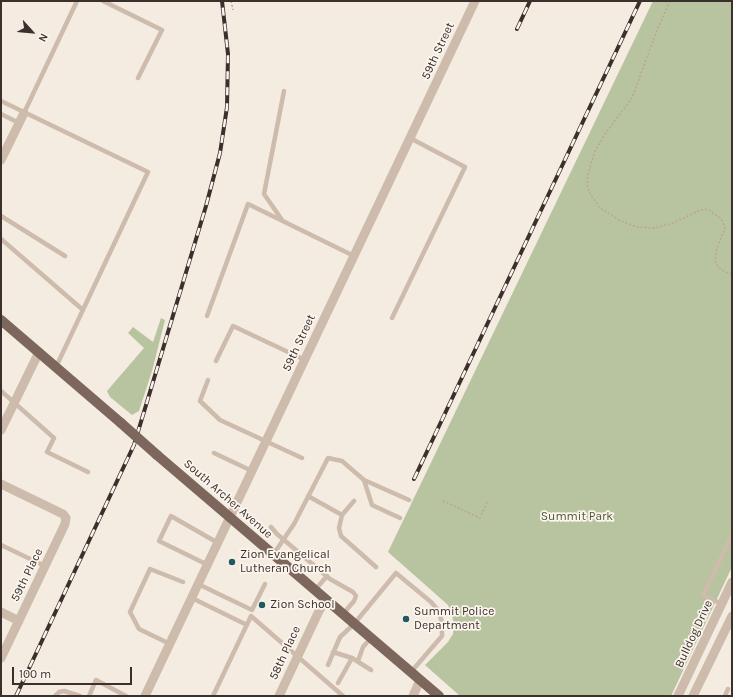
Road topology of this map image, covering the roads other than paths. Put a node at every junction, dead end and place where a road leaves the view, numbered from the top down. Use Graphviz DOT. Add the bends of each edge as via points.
graph roads {
  1 [pos="77,1"];
  2 [pos="103,1"];
  3 [pos="475,1"];
  4 [pos="138,78"];
  5 [pos="284,91"];
  6 [pos="1,101"];
  7 [pos="24,113"];
  8 [pos="1,114"];
  9 [pos="19,123"];
  10 [pos="410,138"];
  11 [pos="1,160"];
  12 [pos="1,216"];
  13 [pos="283,221"];
  14 [pos="1,240"];
  15 [pos="65,256"];
  16 [pos="354,256"];
  17 [pos="83,310"];
  18 [pos="207,316"];
  19 [pos="392,318"];
  20 [pos="1,320"];
  21 [pos="38,352"];
  22 [pos="305,360"];
  23 [pos="216,361"];
  24 [pos="56,368"];
  25 [pos="208,380"];
  26 [pos="1,392"];
  27 [pos="14,403"];
  28 [pos="1,430"];
  29 [pos="266,442"];
  30 [pos="214,453"];
  31 [pos="302,458"];
  32 [pos="252,471"];
  33 [pos="88,472"];
  34 [pos="364,480"];
  35 [pos="1,484"];
  36 [pos="308,496"];
  37 [pos="409,500"];
  38 [pos="354,501"];
  39 [pos="342,515"];
  40 [pos="230,518"];
  41 [pos="400,518"];
  42 [pos="271,527"];
  43 [pos="732,535"];
  44 [pos="284,540"];
  45 [pos="218,543"];
  46 [pos="1,546"];
  47 [pos="273,554"];
  48 [pos="208,565"];
  49 [pos="45,566"];
  50 [pos="376,567"];
  51 [pos="327,576"];
  52 [pos="183,582"];
  53 [pos="732,582"];
  54 [pos="198,584"];
  55 [pos="265,584"];
  56 [pos="314,590"];
  57 [pos="192,598"];
  58 [pos="326,600"];
  59 [pos="722,604"];
  60 [pos="1,612"];
  61 [pos="343,614"];
  62 [pos="732,616"];
  63 [pos="19,621"];
  64 [pos="354,624"];
  65 [pos="247,625"];
  66 [pos="371,638"];
  67 [pos="170,644"];
  68 [pos="333,652"];
  69 [pos="297,656"];
  70 [pos="1,658"];
  71 [pos="352,658"];
  72 [pos="358,661"];
  73 [pos="328,665"];
  74 [pos="371,670"];
  75 [pos="412,672"];
  76 [pos="420,680"];
  77 [pos="338,683"];
  78 [pos="728,689"];
  79 [pos="55,696"];
  80 [pos="80,696"];
  81 [pos="89,696"];
  82 [pos="126,696"];
  83 [pos="145,696"];
  84 [pos="213,696"];
  85 [pos="279,696"];
  86 [pos="343,696"];
  87 [pos="413,696"];
  88 [pos="439,696"];
  89 [pos="678,696"];
  90 [pos="694,696"];
  91 [pos="725,696"];
  1 -- 7 [label="lane"];
  2 -- 4 [label="lane" via="162,30"];
  3 -- 10 [label="street, 59th Street"];
  5 -- 13 [label="lane" via="264,194"];
  6 -- 7 [label="lane"];
  7 -- 9 [label="street"];
  7 -- 17 [label="lane" via="148,172"];
  8 -- 9 [label="lane"];
  9 -- 11 [label="street"];
  10 -- 16 [label="street, 59th Street"];
  10 -- 19 [label="lane" via="465,167"];
  12 -- 15 [label="lane"];
  13 -- 16 [label="lane"];
  13 -- 18 [label="lane" via="248,204"];
  14 -- 17 [label="lane"];
  16 -- 22 [label="street, 59th Street"];
  17 -- 24 [label="lane"];
  20 -- 21 [label="main road, South Archer Avenue"];
  21 -- 24 [label="main road, South Archer Avenue"];
  21 -- 27 [label="street"];
  22 -- 23 [label="lane" via="233,326"];
  22 -- 29 [label="street, 59th Street"];
  24 -- 40 [label="main road, South Archer Avenue, bridge"];
  25 -- 29 [label="lane" via="200,401 220,420"];
  26 -- 27 [label="lane"];
  27 -- 28 [label="street"];
  27 -- 33 [label="lane" via="54,438 47,452"];
  29 -- 31 [label="lane"];
  29 -- 32 [label="street, 59th Street"];
  30 -- 32 [label="lane"];
  32 -- 40 [label="street, 59th Street"];
  34 -- 36 [label="lane" via="342,461 328,458"];
  34 -- 37 [label="lane"];
  34 -- 41 [label="lane" via="372,505"];
  35 -- 49 [label="street, 59th Place" via="63,514 66,518"];
  36 -- 39 [label="lane"];
  36 -- 44 [label="lane"];
  38 -- 39 [label="lane"];
  39 -- 50 [label="lane" via="339,528 341,536"];
  40 -- 45 [label="street, 59th Street"];
  40 -- 47 [label="main road, South Archer Avenue"];
  42 -- 44 [label="lane"];
  43 -- 59 [label="lane" via="703,595"];
  44 -- 47 [label="lane"];
  44 -- 51 [label="lane"];
  45 -- 48 [label="street, 59th Street"];
  45 -- 48 [label="lane" via="171,516 158,541"];
  46 -- 49 [label="lane"];
  47 -- 56 [label="main road, South Archer Avenue"];
  48 -- 54 [label="street, 59th Street"];
  49 -- 63 [label="street, 59th Place"];
  51 -- 56 [label="lane"];
  51 -- 61 [label="lane" via="356,596"];
  52 -- 67 [label="lane" via="150,569 130,612 139,629"];
  53 -- 59 [label="street, Bulldog Drive"];
  54 -- 55 [label="lane" via="252,610"];
  54 -- 57 [label="street, 59th Street"];
  56 -- 58 [label="main road, South Archer Avenue"];
  57 -- 65 [label="lane"];
  57 -- 67 [label="street, 59th Street"];
  58 -- 61 [label="main road, South Archer Avenue"];
  58 -- 69 [label="street, 58th Place"];
  59 -- 89 [label="street, Bulldog Drive"];
  60 -- 63 [label="street"];
  61 -- 64 [label="main road, South Archer Avenue"];
  62 -- 90 [label="street"];
  63 -- 70 [label="street, 59th Place"];
  64 -- 66 [label="main road, South Archer Avenue"];
  64 -- 68 [label="lane" via="340,637"];
  64 -- 75 [label="lane" via="396,573 431,602 438,610 442,622 442,636"];
  65 -- 69 [label="lane" via="251,616"];
  65 -- 84 [label="lane"];
  66 -- 72 [label="lane" via="363,647"];
  66 -- 75 [label="main road, South Archer Avenue"];
  67 -- 83 [label="street, 59th Street"];
  68 -- 71 [label="lane"];
  68 -- 73 [label="lane"];
  69 -- 85 [label="street, 58th Place"];
  69 -- 86 [label="lane"];
  71 -- 72 [label="lane"];
  71 -- 77 [label="lane"];
  72 -- 74 [label="lane"];
  75 -- 76 [label="main road, South Archer Avenue"];
  76 -- 87 [label="street"];
  76 -- 88 [label="main road, South Archer Avenue"];
  78 -- 91 [label="lane"];
  79 -- 80 [label="lane" via="64,691"];
  81 -- 82 [label="lane" via="96,680"];
}
